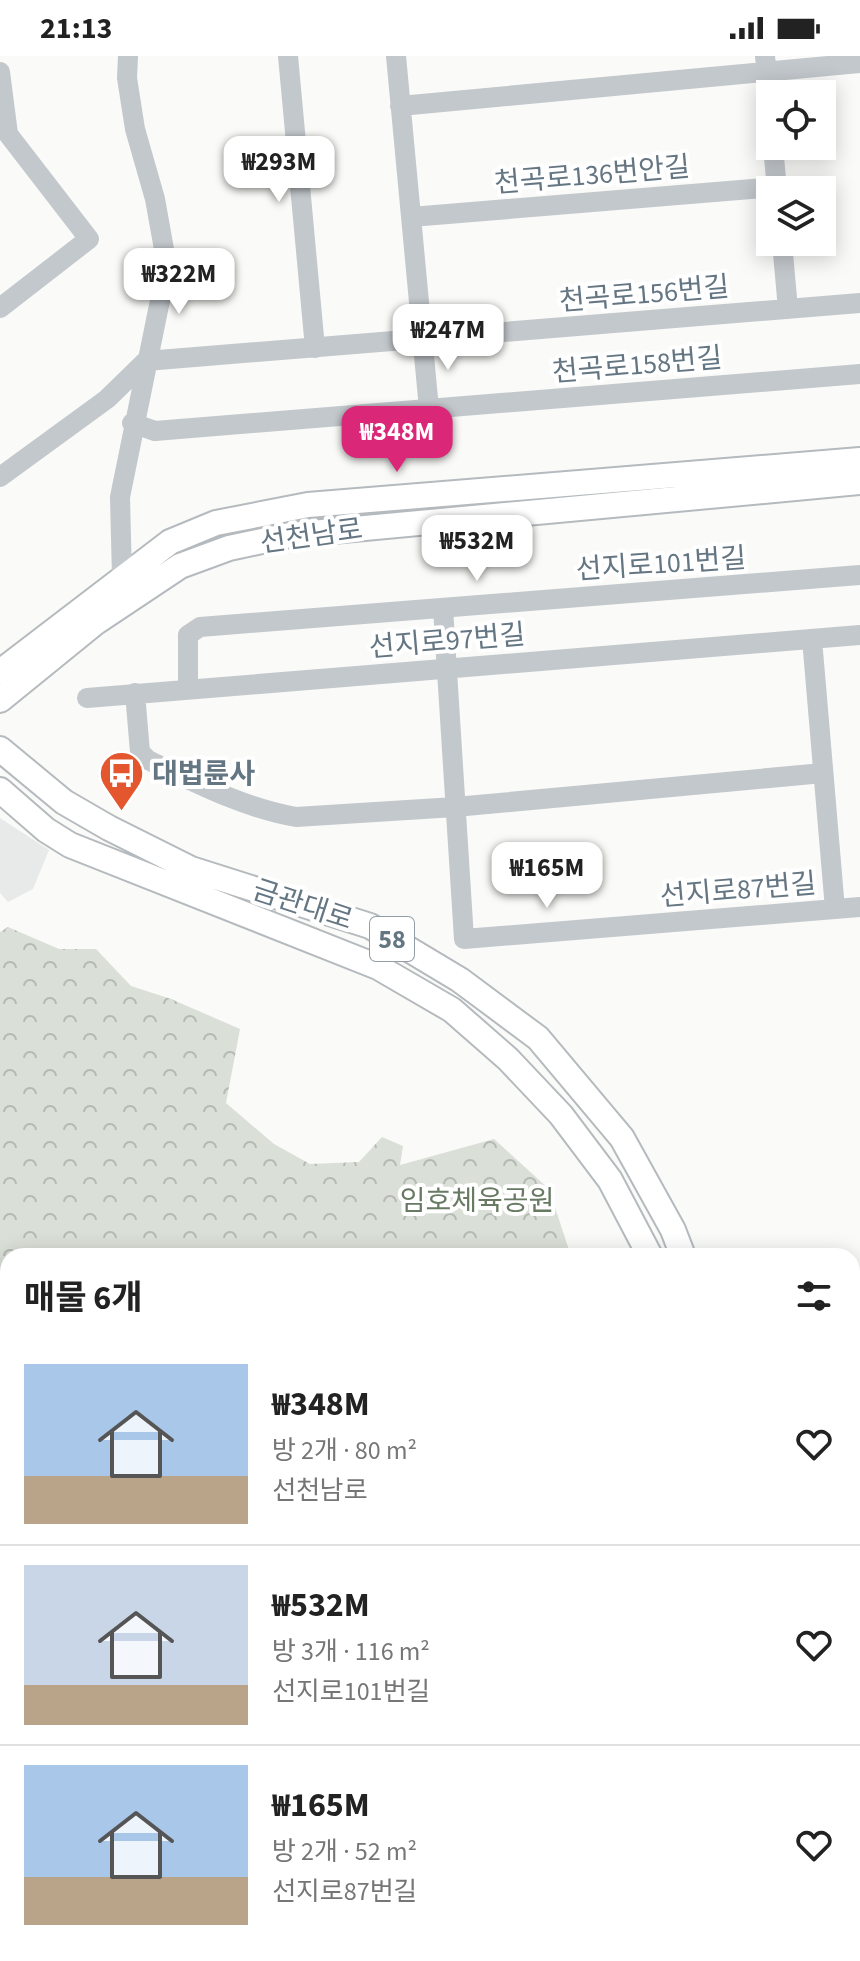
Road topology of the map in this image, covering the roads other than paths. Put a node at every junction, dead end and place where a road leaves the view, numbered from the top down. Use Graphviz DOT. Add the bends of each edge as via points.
graph roads {
  1 [pos="128,56"];
  2 [pos="288,56"];
  3 [pos="396,56"];
  4 [pos="860,63"];
  5 [pos="766,64"];
  6 [pos="0,72"];
  7 [pos="400,106"];
  8 [pos="4,137"];
  9 [pos="756,190"];
  10 [pos="411,217"];
  11 [pos="783,256"];
  12 [pos="860,303"];
  13 [pos="0,308"];
  14 [pos="788,309"];
  15 [pos="423,339"];
  16 [pos="315,348"];
  17 [pos="146,361"];
  18 [pos="860,374"];
  19 [pos="429,409"];
  20 [pos="132,423"];
  21 [pos="860,460"];
  22 [pos="0,477"];
  23 [pos="860,482"];
  24 [pos="860,575"];
  25 [pos="122,578"];
  26 [pos="443,608"];
  27 [pos="860,635"];
  28 [pos="812,639"];
  29 [pos="446,668"];
  30 [pos="0,672"];
  31 [pos="188,689"];
  32 [pos="135,693"];
  33 [pos="87,698"];
  34 [pos="0,700"];
  35 [pos="0,749"];
  36 [pos="823,773"];
  37 [pos="0,790"];
  38 [pos="455,807"];
  39 [pos="860,907"];
  40 [pos="835,909"];
  41 [pos="646,1248"];
  42 [pos="680,1248"];
  1 -- 17 [label="street" via="135,129 167,266"];
  2 -- 16 [label="street"];
  3 -- 7 [label="street"];
  4 -- 5 [label="street"];
  5 -- 7 [label="street"];
  6 -- 8 [label="street"];
  7 -- 10 [label="street"];
  8 -- 13 [label="street" via="89,239"];
  9 -- 10 [label="street, 천곡로136번안길"];
  10 -- 15 [label="street"];
  11 -- 14 [label="street"];
  12 -- 14 [label="street, 천곡로156번길"];
  14 -- 15 [label="street, 천곡로156번길"];
  15 -- 16 [label="street, 천곡로156번길"];
  15 -- 19 [label="street"];
  16 -- 17 [label="street, 천곡로156번길"];
  17 -- 20 [label="street"];
  17 -- 22 [label="street" via="107,399"];
  18 -- 19 [label="street, 천곡로158번길"];
  19 -- 20 [label="street, 천곡로158번길" via="155,431"];
  20 -- 25 [label="street" via="120,497"];
  21 -- 25 [label="main road, 선천남로" via="308,505 216,523 170,542"];
  23 -- 34 [label="main road, 선천남로" via="290,535 229,548 180,566 96,622"];
  24 -- 26 [label="street, 선지로101번길"];
  25 -- 30 [label="main road, 선천남로"];
  26 -- 29 [label="street, 선지로87번길"];
  26 -- 31 [label="street, 선지로101번길" via="200,627 188,635"];
  27 -- 28 [label="street, 선지로97번길"];
  28 -- 29 [label="street, 선지로97번길"];
  28 -- 36 [label="street"];
  29 -- 31 [label="street, 선지로97번길"];
  29 -- 38 [label="street, 선지로87번길"];
  31 -- 32 [label="street, 선지로97번길"];
  32 -- 33 [label="street, 선지로97번길"];
  32 -- 38 [label="street" via="140,752 148,760 273,813 296,817"];
  35 -- 42 [label="main road, 금관대로 / 58" via="64,802 109,828 191,869 370,926 471,988 538,1038 622,1138"];
  36 -- 38 [label="street"];
  36 -- 40 [label="street"];
  37 -- 41 [label="main road, 금관대로 / 58" via="70,845 378,967 452,1010 561,1115 610,1180"];
  38 -- 40 [label="street, 선지로87번길" via="464,939"];
  39 -- 40 [label="street, 선지로87번길"];
}
